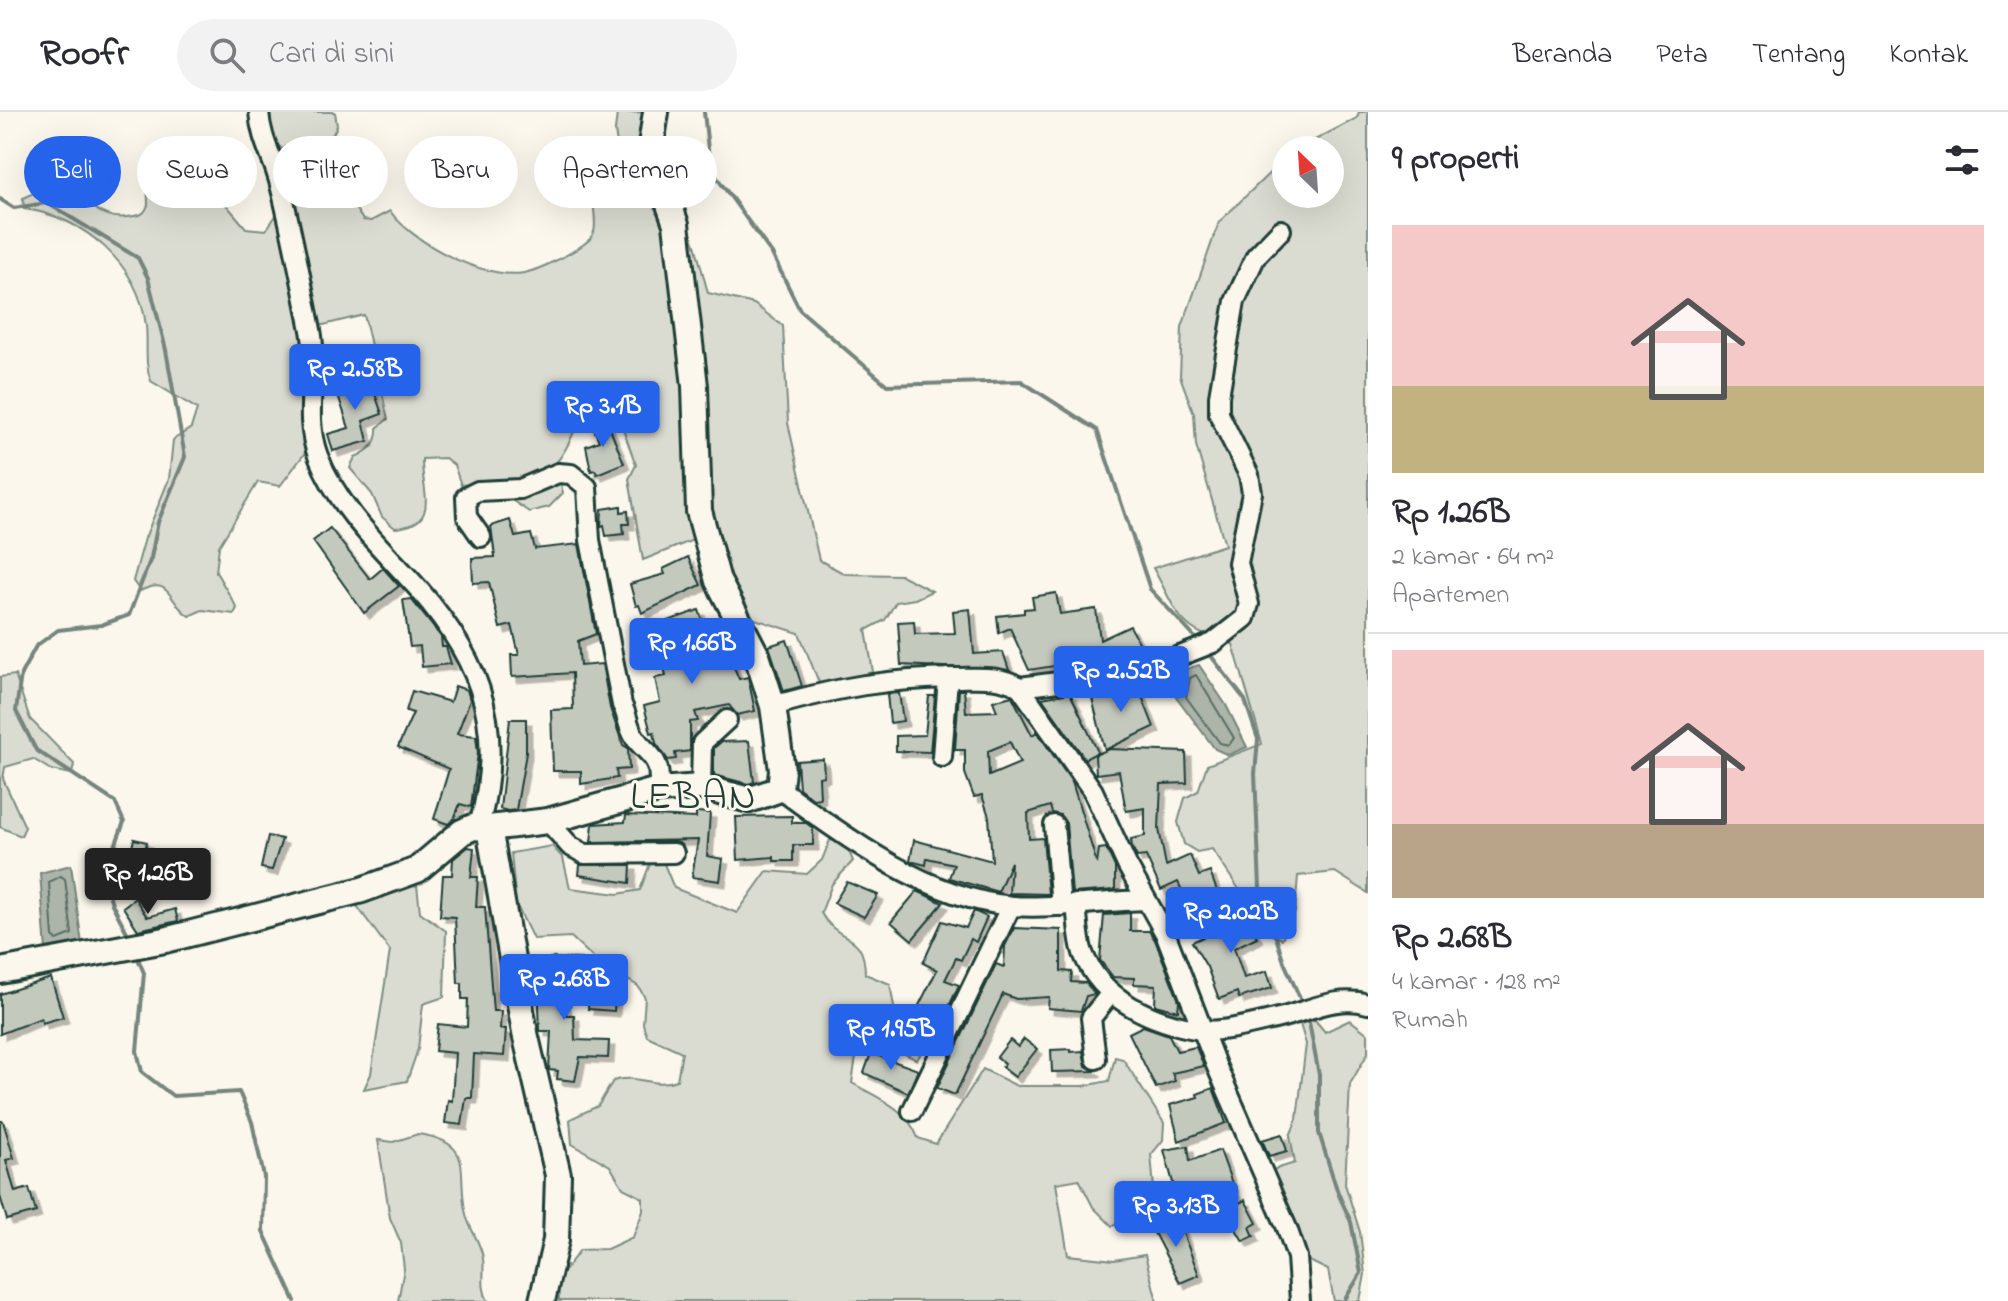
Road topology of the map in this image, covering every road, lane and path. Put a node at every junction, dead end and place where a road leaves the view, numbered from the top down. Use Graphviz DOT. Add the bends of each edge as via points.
graph roads {
  1 [pos="259,112"];
  2 [pos="656,112"];
  3 [pos="1281,230"];
  4 [pos="481,537"];
  5 [pos="948,678"];
  6 [pos="1020,687"];
  7 [pos="773,706"];
  8 [pos="727,720"];
  9 [pos="942,757"];
  10 [pos="701,787"];
  11 [pos="780,789"];
  12 [pos="658,790"];
  13 [pos="548,821"];
  14 [pos="1054,825"];
  15 [pos="484,827"];
  16 [pos="674,853"];
  17 [pos="1146,900"];
  18 [pos="1069,905"];
  19 [pos="1011,906"];
  20 [pos="0,971"];
  21 [pos="1111,993"];
  22 [pos="1368,1004"];
  23 [pos="1203,1030"];
  24 [pos="1096,1059"];
  25 [pos="912,1111"];
  26 [pos="542,1301"];
  27 [pos="1300,1301"];
  1 -- 15 [label="street" via="311,329 309,402 315,448 332,487 420,589 473,670 492,735"];
  2 -- 7 [label="street" via="650,152 676,224 695,386 699,511 718,581 757,656"];
  3 -- 6 [label="street" via="1256,256 1235,301 1220,388 1219,414 1249,475 1252,493 1238,563 1249,604 1245,618 1213,643 1142,671"];
  4 -- 12 [label="street" via="467,517 466,497 478,491 520,489 558,473 571,474 587,487 590,540 622,705 631,732 661,774"];
  5 -- 6 [label="street" via="992,678"];
  5 -- 7 [label="street" via="846,685"];
  5 -- 9 [label="street"];
  6 -- 17 [label="street" via="1093,791"];
  7 -- 11 [label="street"];
  8 -- 10 [label="street" via="702,743"];
  10 -- 11 [label="street" via="749,800"];
  10 -- 12 [label="street"];
  11 -- 19 [label="street" via="891,865 973,899"];
  12 -- 13 [label="street"];
  13 -- 15 [label="street"];
  13 -- 16 [label="street" via="570,846 585,854"];
  14 -- 18 [label="street"];
  15 -- 20 [label="street" via="462,832 417,870 386,882 109,953"];
  15 -- 26 [label="street" via="558,1175 556,1240"];
  17 -- 18 [label="street"];
  17 -- 23 [label="street" via="1166,935"];
  18 -- 19 [label="street"];
  18 -- 21 [label="street" via="1091,970"];
  19 -- 25 [label="street"];
  21 -- 23 [label="street" via="1154,1017"];
  21 -- 24 [label="street" via="1091,1018"];
  22 -- 23 [label="street" via="1341,1000"];
  23 -- 27 [label="street" via="1287,1228 1297,1257"];
}
